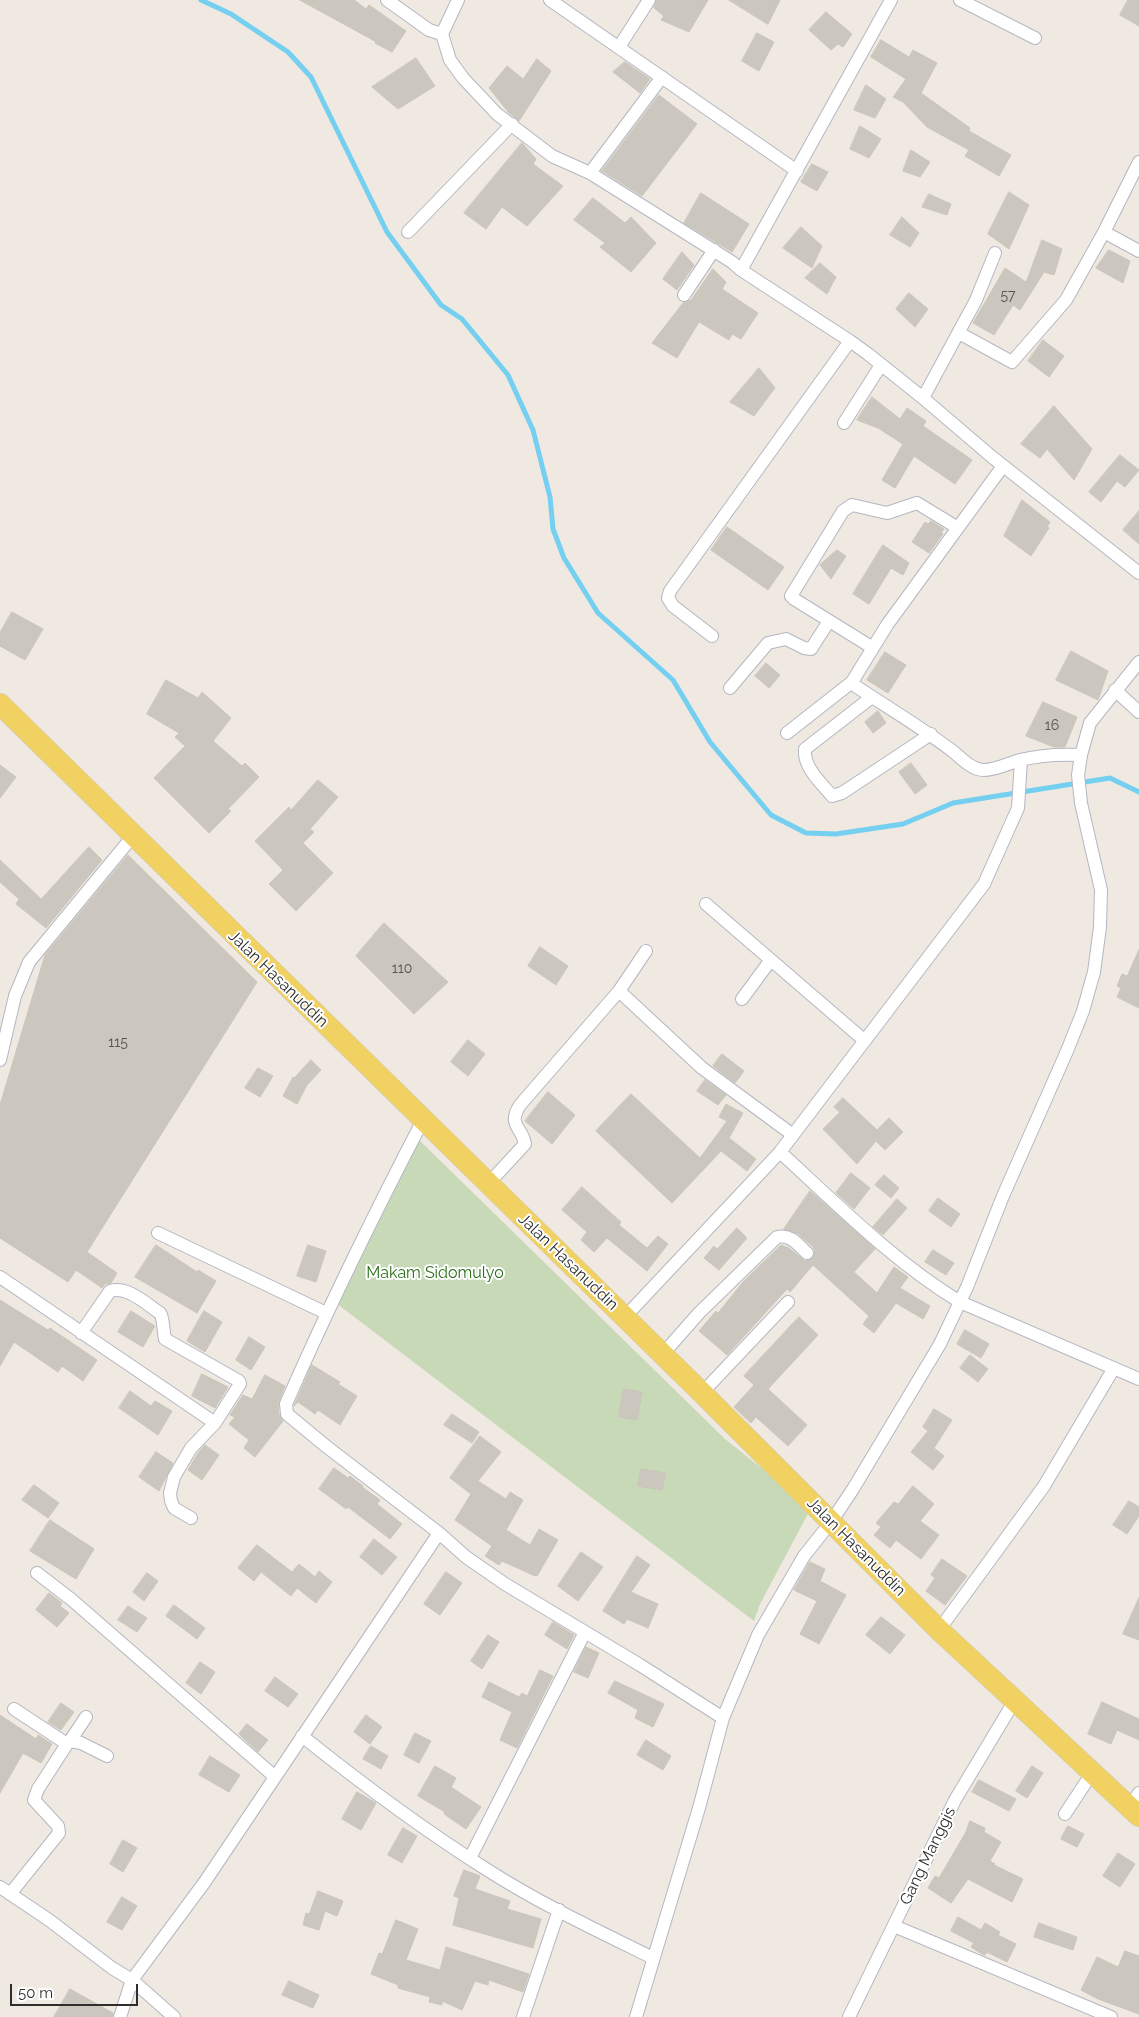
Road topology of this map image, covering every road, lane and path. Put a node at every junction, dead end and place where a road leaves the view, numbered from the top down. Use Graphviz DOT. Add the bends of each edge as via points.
graph roads {
  1 [pos="387,0"];
  2 [pos="458,0"];
  3 [pos="550,0"];
  4 [pos="649,0"];
  5 [pos="890,0"];
  6 [pos="960,0"];
  7 [pos="442,34"];
  8 [pos="1035,38"];
  9 [pos="619,47"];
  10 [pos="662,77"];
  11 [pos="512,124"];
  12 [pos="1139,162"];
  13 [pos="798,170"];
  14 [pos="590,173"];
  15 [pos="408,232"];
  16 [pos="1104,232"];
  17 [pos="714,250"];
  18 [pos="1139,251"];
  19 [pos="995,253"];
  20 [pos="741,270"];
  21 [pos="684,295"];
  22 [pos="958,333"];
  23 [pos="850,341"];
  24 [pos="882,365"];
  25 [pos="923,398"];
  26 [pos="844,423"];
  27 [pos="1003,466"];
  28 [pos="958,528"];
  29 [pos="1139,574"];
  30 [pos="829,621"];
  31 [pos="712,636"];
  32 [pos="873,648"];
  33 [pos="1139,662"];
  34 [pos="852,682"];
  35 [pos="730,688"];
  36 [pos="1115,690"];
  37 [pos="872,697"];
  38 [pos="0,704"];
  39 [pos="1139,712"];
  40 [pos="787,733"];
  41 [pos="930,734"];
  42 [pos="1081,755"];
  43 [pos="1021,760"];
  44 [pos="133,836"];
  45 [pos="706,904"];
  46 [pos="646,951"];
  47 [pos="770,960"];
  48 [pos="618,991"];
  49 [pos="742,999"];
  50 [pos="865,1041"];
  51 [pos="0,1060"];
  52 [pos="423,1120"];
  53 [pos="793,1135"];
  54 [pos="780,1152"];
  55 [pos="488,1184"];
  56 [pos="158,1233"];
  57 [pos="807,1253"];
  58 [pos="0,1277"];
  59 [pos="788,1302"];
  60 [pos="960,1302"];
  61 [pos="326,1313"];
  62 [pos="624,1318"];
  63 [pos="81,1333"];
  64 [pos="662,1354"];
  65 [pos="1114,1368"];
  66 [pos="1139,1378"];
  67 [pos="702,1393"];
  68 [pos="215,1423"];
  69 [pos="191,1518"];
  70 [pos="831,1522"];
  71 [pos="439,1533"];
  72 [pos="37,1573"];
  73 [pos="939,1630"];
  74 [pos="585,1632"];
  75 [pos="1015,1700"];
  76 [pos="14,1709"];
  77 [pos="86,1717"];
  78 [pos="723,1718"];
  79 [pos="302,1736"];
  80 [pos="68,1743"];
  81 [pos="107,1756"];
  82 [pos="1092,1773"];
  83 [pos="274,1776"];
  84 [pos="1136,1806"];
  85 [pos="1065,1814"];
  86 [pos="470,1858"];
  87 [pos="5,1891"];
  88 [pos="559,1910"];
  89 [pos="894,1926"];
  90 [pos="653,1958"];
  91 [pos="132,1980"];
  92 [pos="120,2017"];
  93 [pos="174,2017"];
  94 [pos="523,2017"];
  95 [pos="636,2017"];
  96 [pos="849,2017"];
  97 [pos="1109,2017"];
  1 -- 7 [label="street" via="428,30"];
  2 -- 7 [label="street"];
  3 -- 9 [label="street"];
  4 -- 9 [label="street"];
  5 -- 13 [label="street"];
  6 -- 8 [label="street"];
  7 -- 11 [label="street" via="450,60 463,78 497,114"];
  9 -- 10 [label="street"];
  10 -- 13 [label="street"];
  10 -- 14 [label="street"];
  11 -- 14 [label="street" via="552,156"];
  11 -- 15 [label="street"];
  12 -- 16 [label="street"];
  13 -- 20 [label="street"];
  14 -- 17 [label="street"];
  16 -- 18 [label="street"];
  16 -- 22 [label="street" via="1066,300 1012,362"];
  17 -- 20 [label="street"];
  17 -- 21 [label="street"];
  19 -- 22 [label="street"];
  20 -- 23 [label="street"];
  22 -- 25 [label="street"];
  23 -- 24 [label="street"];
  23 -- 31 [label="street" via="670,591 668,598 673,606"];
  24 -- 25 [label="street"];
  24 -- 26 [label="street"];
  25 -- 27 [label="street"];
  27 -- 28 [label="street"];
  27 -- 29 [label="street"];
  28 -- 30 [label="street" via="917,503 887,513 852,505 842,511 790,596"];
  28 -- 32 [label="street"];
  30 -- 32 [label="street"];
  30 -- 35 [label="street" via="811,649 786,639 768,643"];
  32 -- 34 [label="street"];
  33 -- 36 [label="street"];
  34 -- 37 [label="street"];
  34 -- 40 [label="street"];
  36 -- 39 [label="street"];
  36 -- 42 [label="street" via="1090,723"];
  37 -- 41 [label="street"];
  37 -- 41 [label="street" via="805,749 806,763 832,796 842,793"];
  38 -- 44 [label="main road, Jalan Hasanuddin"];
  41 -- 43 [label="street" via="978,770"];
  42 -- 43 [label="street"];
  42 -- 60 [label="street" via="1078,775 1081,803 1101,890 1094,972 1067,1052"];
  43 -- 50 [label="street" via="1018,808 984,884"];
  44 -- 51 [label="street" via="29,962 16,996"];
  44 -- 52 [label="main road, Jalan Hasanuddin"];
  45 -- 47 [label="street"];
  46 -- 48 [label="street"];
  47 -- 49 [label="street"];
  47 -- 50 [label="street"];
  48 -- 53 [label="street" via="702,1068"];
  48 -- 55 [label="street" via="520,1105 514,1122 525,1144"];
  50 -- 53 [label="street"];
  52 -- 55 [label="main road, Jalan Hasanuddin"];
  52 -- 61 [label="street"];
  53 -- 54 [label="street"];
  54 -- 60 [label="street" via="879,1243"];
  54 -- 62 [label="street"];
  55 -- 62 [label="main road, Jalan Hasanuddin"];
  56 -- 61 [label="street"];
  57 -- 64 [label="street" via="791,1238 777,1237 699,1312"];
  58 -- 63 [label="street"];
  59 -- 67 [label="street"];
  60 -- 65 [label="street"];
  60 -- 70 [label="street" via="940,1344"];
  61 -- 71 [label="street" via="286,1404 287,1414"];
  62 -- 64 [label="main road, Jalan Hasanuddin"];
  63 -- 68 [label="street"];
  63 -- 68 [label="street" via="110,1291 121,1290 133,1295 160,1313 165,1339 239,1381"];
  64 -- 67 [label="main road, Jalan Hasanuddin"];
  65 -- 66 [label="street"];
  65 -- 73 [label="street" via="1044,1486"];
  67 -- 70 [label="main road, Jalan Hasanuddin"];
  68 -- 69 [label="street" via="191,1448 174,1478 170,1493 174,1508"];
  70 -- 73 [label="main road, Jalan Hasanuddin"];
  70 -- 78 [label="street" via="804,1556 758,1635"];
  71 -- 74 [label="street" via="505,1584"];
  71 -- 79 [label="street"];
  72 -- 83 [label="street"];
  73 -- 75 [label="main road, Jalan Hasanuddin"];
  74 -- 78 [label="street"];
  74 -- 86 [label="street"];
  75 -- 82 [label="main road, Jalan Hasanuddin"];
  75 -- 89 [label="street, Gang Manggis" via="955,1800"];
  76 -- 80 [label="street"];
  77 -- 80 [label="street"];
  78 -- 90 [label="street"];
  79 -- 83 [label="street"];
  79 -- 86 [label="street" via="404,1814"];
  80 -- 81 [label="street" via="81,1743"];
  80 -- 87 [label="street" via="34,1800 58,1826 59,1832"];
  82 -- 84 [label="main road, Jalan Hasanuddin"];
  82 -- 85 [label="street"];
  83 -- 91 [label="street" via="204,1883"];
  86 -- 88 [label="street"];
  87 -- 91 [label="street"];
  88 -- 90 [label="street"];
  88 -- 94 [label="street"];
  89 -- 96 [label="street, Gang Manggis"];
  89 -- 97 [label="street"];
  90 -- 95 [label="street"];
  91 -- 92 [label="street"];
  91 -- 93 [label="street"];
}
